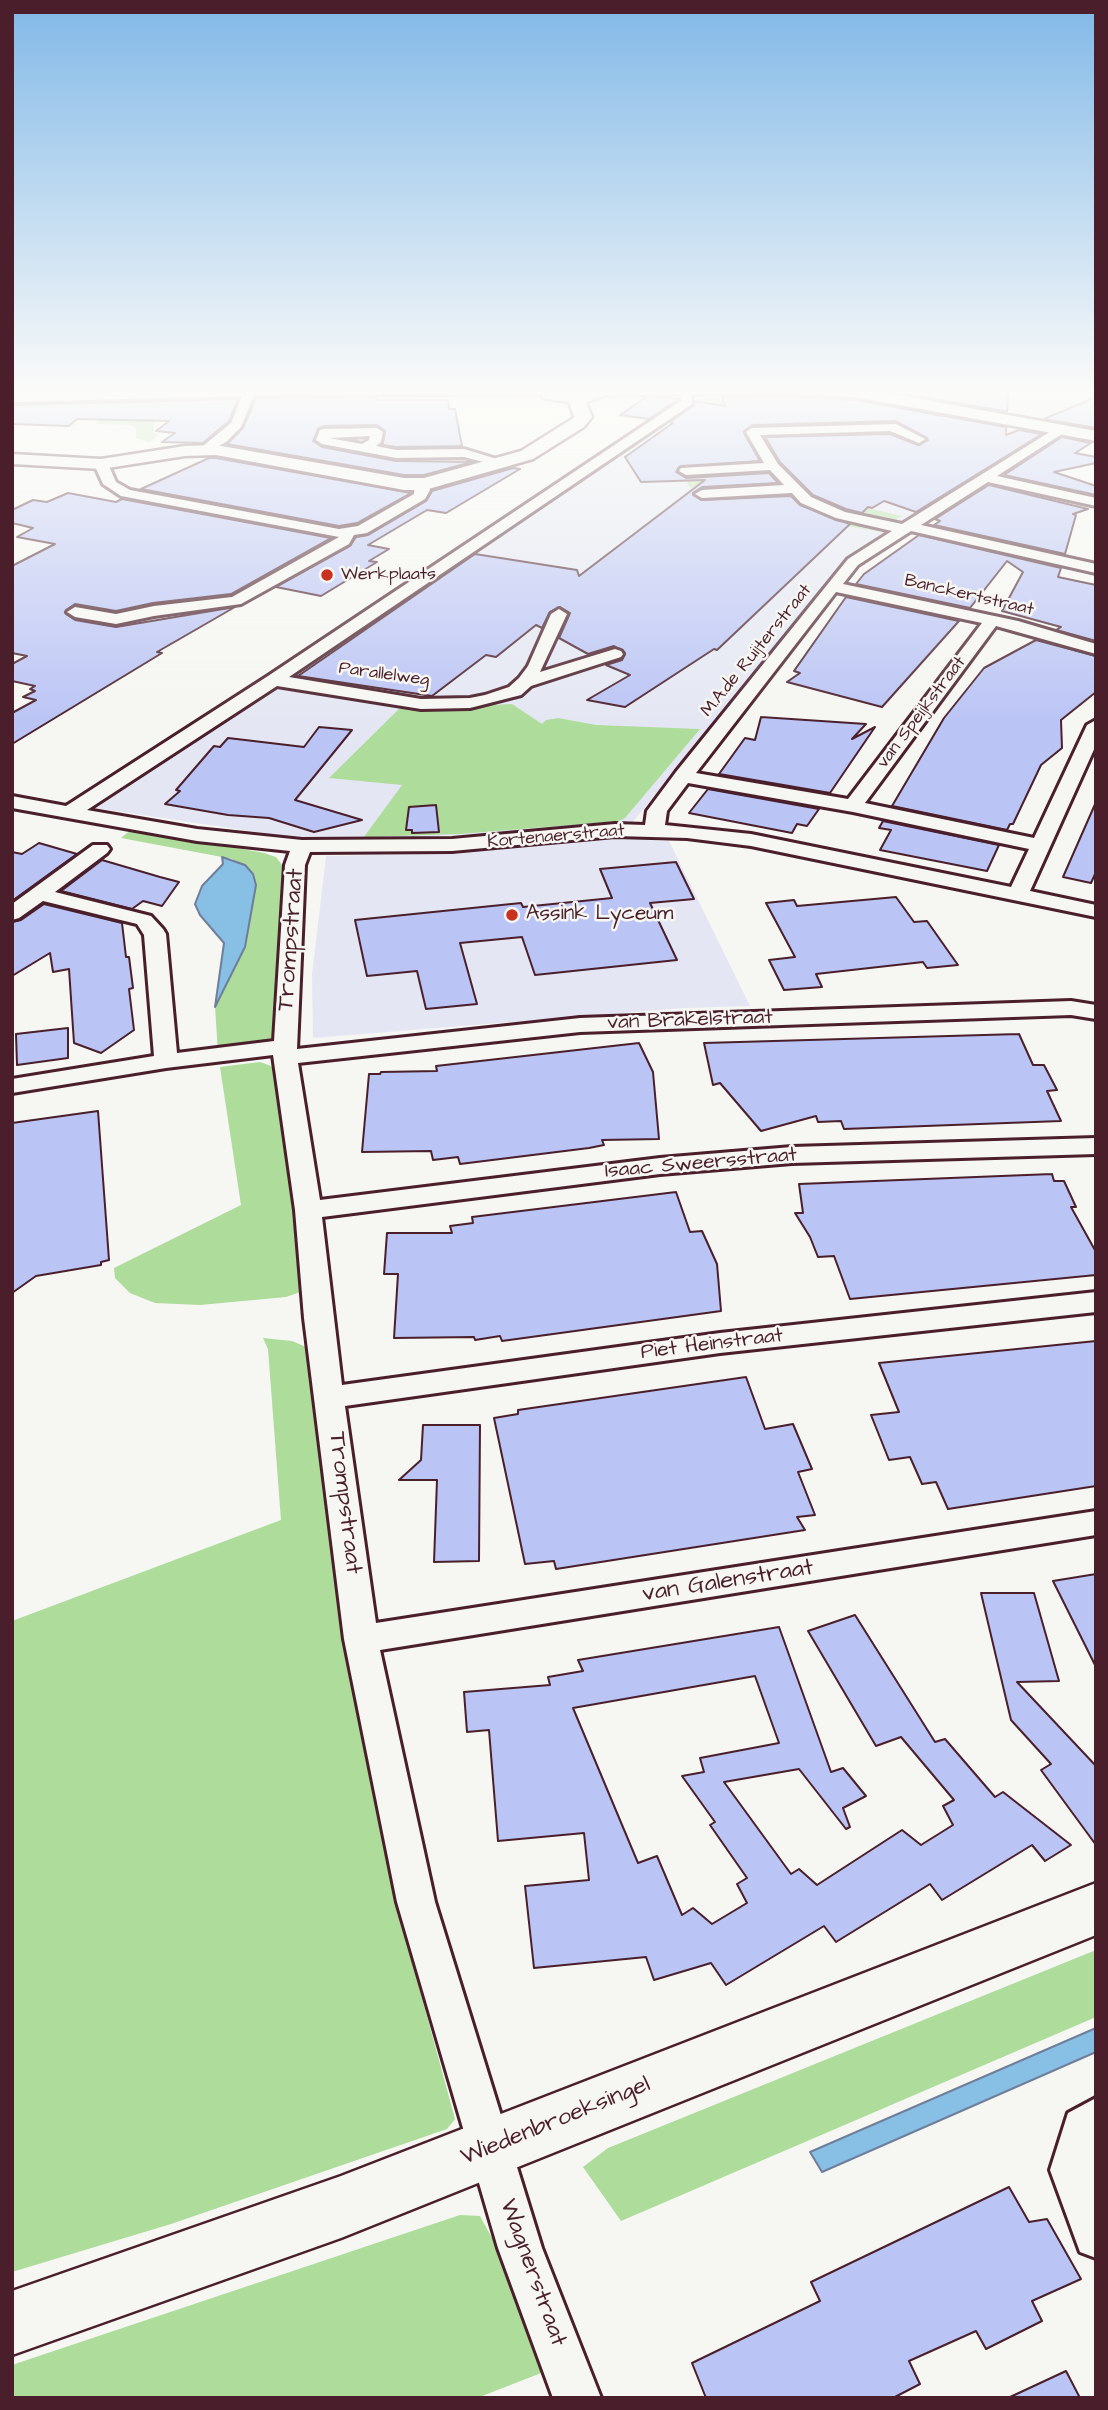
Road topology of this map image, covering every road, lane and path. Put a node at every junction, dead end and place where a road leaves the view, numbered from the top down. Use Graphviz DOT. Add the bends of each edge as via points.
graph roads {
  1 [pos="168,500"];
  2 [pos="412,500"];
  3 [pos="540,500"];
  4 [pos="809,500"];
  5 [pos="948,500"];
  6 [pos="906,527"];
  7 [pos="348,533"];
  8 [pos="1096,569"];
  9 [pos="833,587"];
  10 [pos="75,612"];
  11 [pos="559,614"];
  12 [pos="992,620"];
  13 [pos="1096,649"];
  14 [pos="615,654"];
  15 [pos="274,680"];
  16 [pos="526,682"];
  17 [pos="1096,725"];
  18 [pos="683,776"];
  19 [pos="12,802"];
  20 [pos="853,806"];
  21 [pos="70,811"];
  22 [pos="654,831"];
  23 [pos="1039,845"];
  24 [pos="302,846"];
  25 [pos="100,849"];
  26 [pos="40,894"];
  27 [pos="1018,894"];
  28 [pos="1096,911"];
  29 [pos="12,914"];
  30 [pos="1096,1012"];
  31 [pos="284,1052"];
  32 [pos="166,1061"];
  33 [pos="12,1086"];
  34 [pos="1096,1146"];
  35 [pos="308,1210"];
  36 [pos="1096,1301"];
  37 [pos="330,1397"];
  38 [pos="1096,1523"];
  39 [pos="361,1639"];
  40 [pos="1096,1909"];
  41 [pos="1096,2119"];
  42 [pos="489,2148"];
  43 [pos="1096,2236"];
  44 [pos="12,2323"];
  45 [pos="577,2398"];
  1 -- 7 [label="street"];
  2 -- 7 [label="street" via="362,530"];
  3 -- 15 [label="street, Parallelweg"];
  4 -- 6 [label="street" via="841,515"];
  5 -- 6 [label="street, M.A.de Ruijterstraat"];
  6 -- 8 [label="street"];
  6 -- 9 [label="street, M.A.de Ruijterstraat" via="853,562"];
  7 -- 10 [label="street" via="344,541 236,601 116,619"];
  9 -- 12 [label="street, Banckertstraat"];
  9 -- 18 [label="street, M.A.de Ruijterstraat"];
  11 -- 16 [label="street"];
  12 -- 13 [label="street, Banckertstraat"];
  12 -- 20 [label="street, van Speijkstraat"];
  14 -- 16 [label="street, Parallelweg"];
  15 -- 16 [label="street, Parallelweg" via="421,704 489,699 515,691"];
  15 -- 21 [label="street, Parallelweg"];
  17 -- 23 [label="street"];
  18 -- 20 [label="street"];
  18 -- 22 [label="street, M.A.de Ruijterstraat" via="657,811"];
  19 -- 21 [label="street, Kortenaerstraat"];
  20 -- 23 [label="street"];
  21 -- 24 [label="street, Kortenaerstraat" via="197,835"];
  22 -- 24 [label="street, Kortenaerstraat" via="440,845"];
  22 -- 27 [label="street, Kortenaerstraat" via="751,840"];
  23 -- 27 [label="street"];
  24 -- 31 [label="street, Trompstraat" via="295,866"];
  25 -- 26 [label="street"];
  26 -- 29 [label="street"];
  26 -- 32 [label="street" via="144,920 155,934"];
  27 -- 28 [label="street, Kortenaerstraat"];
  30 -- 31 [label="street, van Brakelstraat" via="1071,1009 580,1025"];
  31 -- 32 [label="street"];
  31 -- 35 [label="street, Trompstraat"];
  32 -- 33 [label="street"];
  34 -- 35 [label="street, Isaac Sweersstraat" via="792,1155"];
  35 -- 37 [label="street, Trompstraat"];
  36 -- 37 [label="street, Piet Heinstraat" via="720,1343"];
  37 -- 39 [label="street, Trompstraat"];
  38 -- 39 [label="street, van Galenstraat"];
  39 -- 42 [label="street, Trompstraat" via="416,1902"];
  40 -- 42 [label="street, Wiedenbroeksingel"];
  41 -- 43 [label="street" via="1083,2128 1072,2169"];
  42 -- 44 [label="street, Wiedenbroeksingel" via="341,2207"];
  42 -- 45 [label="street, Wagnerstraat" via="520,2248"];
}
